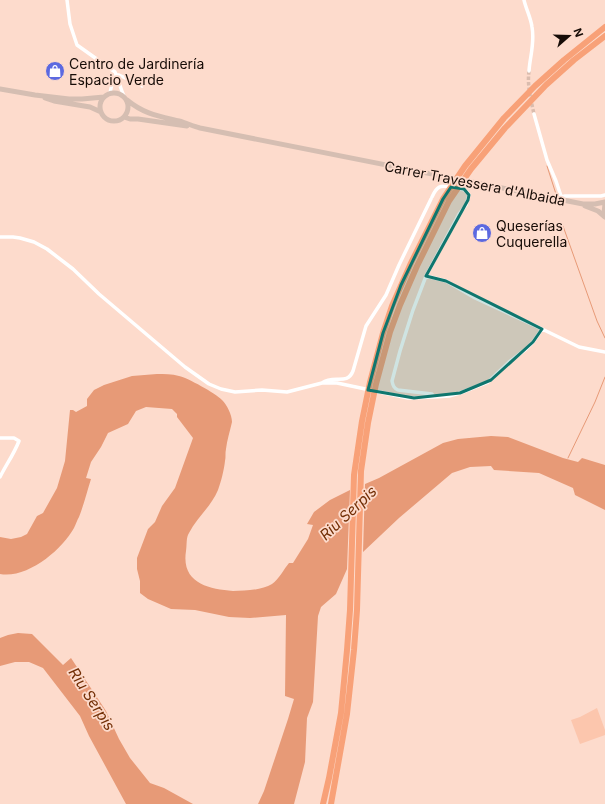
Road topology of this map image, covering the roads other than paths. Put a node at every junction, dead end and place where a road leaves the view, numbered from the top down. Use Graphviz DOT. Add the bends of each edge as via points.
graph roads {
  1 [pos="67,0"];
  2 [pos="524,0"];
  3 [pos="605,27"];
  4 [pos="605,36"];
  5 [pos="109,68"];
  6 [pos="528,71"];
  7 [pos="116,75"];
  8 [pos="124,78"];
  9 [pos="113,79"];
  10 [pos="118,82"];
  11 [pos="142,86"];
  12 [pos="0,88"];
  13 [pos="110,93"];
  14 [pos="35,95"];
  15 [pos="104,97"];
  16 [pos="125,98"];
  17 [pos="101,112"];
  18 [pos="534,114"];
  19 [pos="124,117"];
  20 [pos="194,127"];
  21 [pos="468,168"];
  22 [pos="605,195"];
  23 [pos="561,198"];
  24 [pos="446,200"];
  25 [pos="605,203"];
  26 [pos="583,204"];
  27 [pos="605,217"];
  28 [pos="0,238"];
  29 [pos="426,276"];
  30 [pos="542,329"];
  31 [pos="605,352"];
  32 [pos="322,383"];
  33 [pos="434,397"];
  34 [pos="0,438"];
  35 [pos="0,477"];
  36 [pos="323,804"];
  37 [pos="330,804"];
  1 -- 5 [label="street" via="70,24 77,45"];
  2 -- 6 [label="street" via="533,34"];
  3 -- 21 [label="highway" via="535,86 504,118"];
  4 -- 21 [label="highway" via="546,85"];
  5 -- 7 [label="street"];
  5 -- 9 [label="street"];
  7 -- 8 [label="street"];
  7 -- 9 [label="street"];
  7 -- 10 [label="street"];
  8 -- 10 [label="street"];
  8 -- 11 [label="street"];
  9 -- 13 [label="street"];
  10 -- 16 [label="street"];
  12 -- 14 [label="main road"];
  13 -- 15 [label="main road"];
  13 -- 16 [label="main road" via="120,93"];
  14 -- 15 [label="main road" via="82,100"];
  14 -- 17 [label="main road" via="90,107"];
  15 -- 17 [label="main road" via="100,104"];
  16 -- 19 [label="main road" via="128,109"];
  16 -- 20 [label="main road" via="154,115"];
  17 -- 19 [label="main road" via="111,121"];
  18 -- 23 [label="street, Carrer Travessera d'Albaida"];
  19 -- 20 [label="main road"];
  20 -- 23 [label="main road, Carrer Travessera d'Albaida"];
  21 -- 24 [label="highway"];
  22 -- 23 [label="street, Carrer Travessera d'Albaida"];
  23 -- 26 [label="main road, Carrer Travessera d'Albaida"];
  24 -- 36 [label="highway" via="411,263 392,306 373,368 362,421 354,475 351,583 341,713"];
  24 -- 37 [label="highway" via="400,305 382,359 368,423 361,471 358,582 348,714"];
  25 -- 26 [label="main road, Carrer Travessera d'Albaida"];
  25 -- 27 [label="main road"];
  26 -- 27 [label="main road, Carrer Travessera d'Albaida"];
  28 -- 32 [label="street" via="24,239 47,249 185,367 209,384 235,392 287,392"];
  29 -- 30 [label="street" via="446,281 475,298"];
  29 -- 32 [label="street" via="466,205 469,195 464,190 441,186 436,189 385,299 366,326 352,374 346,379 332,379"];
  29 -- 33 [label="street" via="392,381 398,390 432,394"];
  30 -- 31 [label="street" via="579,347"];
  30 -- 33 [label="street" via="526,349 488,382 460,393"];
  32 -- 33 [label="street" via="337,383 408,398"];
  34 -- 35 [label="street" via="14,438 19,441"];
}
